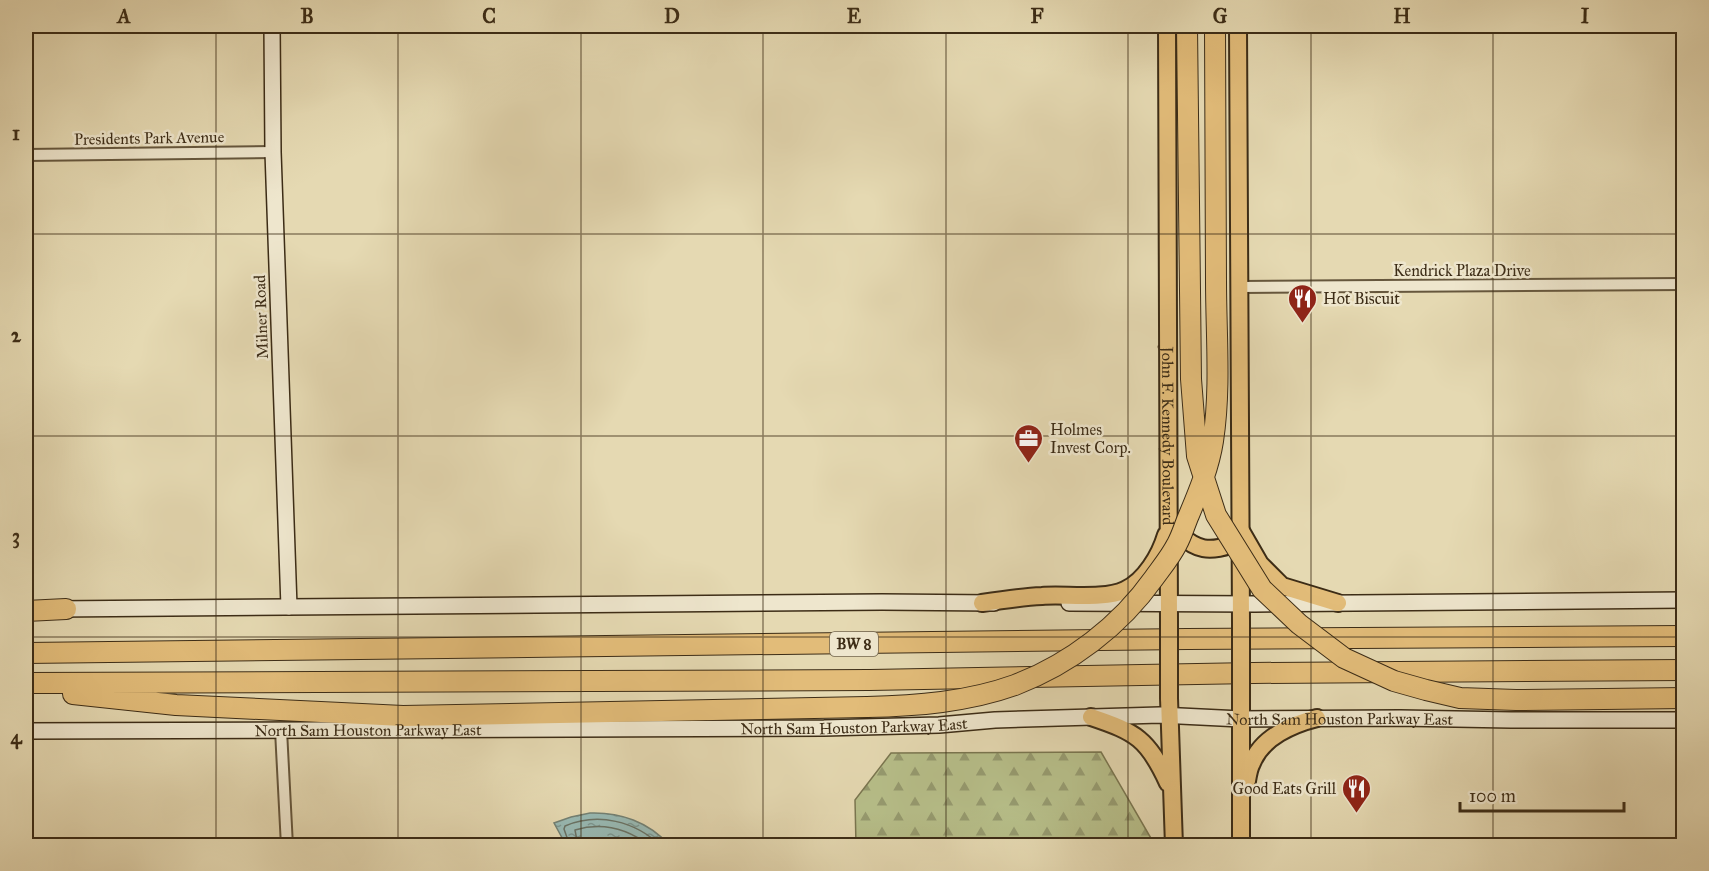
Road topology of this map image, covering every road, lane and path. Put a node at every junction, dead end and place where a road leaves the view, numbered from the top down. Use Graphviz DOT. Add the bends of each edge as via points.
graph roads {
  1 [pos="272,26"];
  2 [pos="1167,26"];
  3 [pos="1187,26"];
  4 [pos="1215,26"];
  5 [pos="1239,26"];
  6 [pos="273,152"];
  7 [pos="26,155"];
  8 [pos="1683,284"];
  9 [pos="1240,287"];
  10 [pos="1168,415"];
  11 [pos="1169,526"];
  12 [pos="1239,527"];
  13 [pos="1683,600"];
  14 [pos="982,603"];
  15 [pos="1338,603"];
  16 [pos="1240,604"];
  17 [pos="289,607"];
  18 [pos="66,609"];
  19 [pos="26,610"];
  20 [pos="1169,613"];
  21 [pos="1683,636"];
  22 [pos="26,653"];
  23 [pos="1683,670"];
  24 [pos="26,683"];
  25 [pos="26,689"];
  26 [pos="1683,698"];
  27 [pos="1169,716"];
  28 [pos="1091,717"];
  29 [pos="1317,718"];
  30 [pos="1241,719"];
  31 [pos="1683,720"];
  32 [pos="281,730"];
  33 [pos="26,731"];
  34 [pos="1171,788"];
  35 [pos="1243,796"];
  36 [pos="286,846"];
  37 [pos="1174,846"];
  38 [pos="1241,846"];
  1 -- 6 [label="main road, Milner Road"];
  2 -- 10 [label="main road, John F. Kennedy Boulevard"];
  3 -- 26 [label="highway, bridge" via="1191,379 1197,456 1216,515 1262,589 1344,658 1394,681 1425,690 1460,698 1516,700"];
  4 -- 25 [label="highway, bridge" via="1217,386 1209,461 1177,545 1141,597 1121,618 1045,671 1014,685 909,706 403,716 176,705"];
  5 -- 9 [label="main road"];
  6 -- 7 [label="street, Presidents Park Avenue"];
  6 -- 17 [label="main road, Milner Road"];
  8 -- 9 [label="street, Kendrick Plaza Drive"];
  9 -- 12 [label="main road"];
  10 -- 11 [label="main road, John F. Kennedy Boulevard"];
  10 -- 12 [label="main road" via="1176,451 1180,535 1192,546 1221,548 1230,545"];
  11 -- 14 [label="main road" via="1152,564 1124,590"];
  11 -- 20 [label="main road, John F. Kennedy Boulevard"];
  12 -- 15 [label="main road" via="1260,564 1282,586"];
  12 -- 16 [label="main road"];
  13 -- 15 [label="main road"];
  14 -- 17 [label="main road"];
  14 -- 20 [label="main road"];
  15 -- 16 [label="main road"];
  16 -- 20 [label="main road"];
  16 -- 30 [label="main road, bridge"];
  17 -- 18 [label="main road"];
  18 -- 19 [label="highway"];
  20 -- 27 [label="main road, John F. Kennedy Boulevard, bridge"];
  21 -- 22 [label="highway, BW 8"];
  23 -- 24 [label="highway, BW 8" via="870,680"];
  27 -- 28 [label="main road, North Sam Houston Parkway East"];
  27 -- 30 [label="main road, North Sam Houston Parkway East"];
  27 -- 34 [label="main road, John F. Kennedy Boulevard"];
  28 -- 32 [label="main road, North Sam Houston Parkway East" via="824,728"];
  28 -- 34 [label="main road" via="1125,728 1147,745"];
  29 -- 30 [label="main road, North Sam Houston Parkway East"];
  29 -- 31 [label="main road, North Sam Houston Parkway East"];
  29 -- 35 [label="main road" via="1297,723 1263,747 1252,761"];
  30 -- 35 [label="main road"];
  32 -- 33 [label="main road, North Sam Houston Parkway East"];
  32 -- 36 [label="street"];
  34 -- 37 [label="main road, John F. Kennedy Boulevard"];
  35 -- 38 [label="main road"];
}
